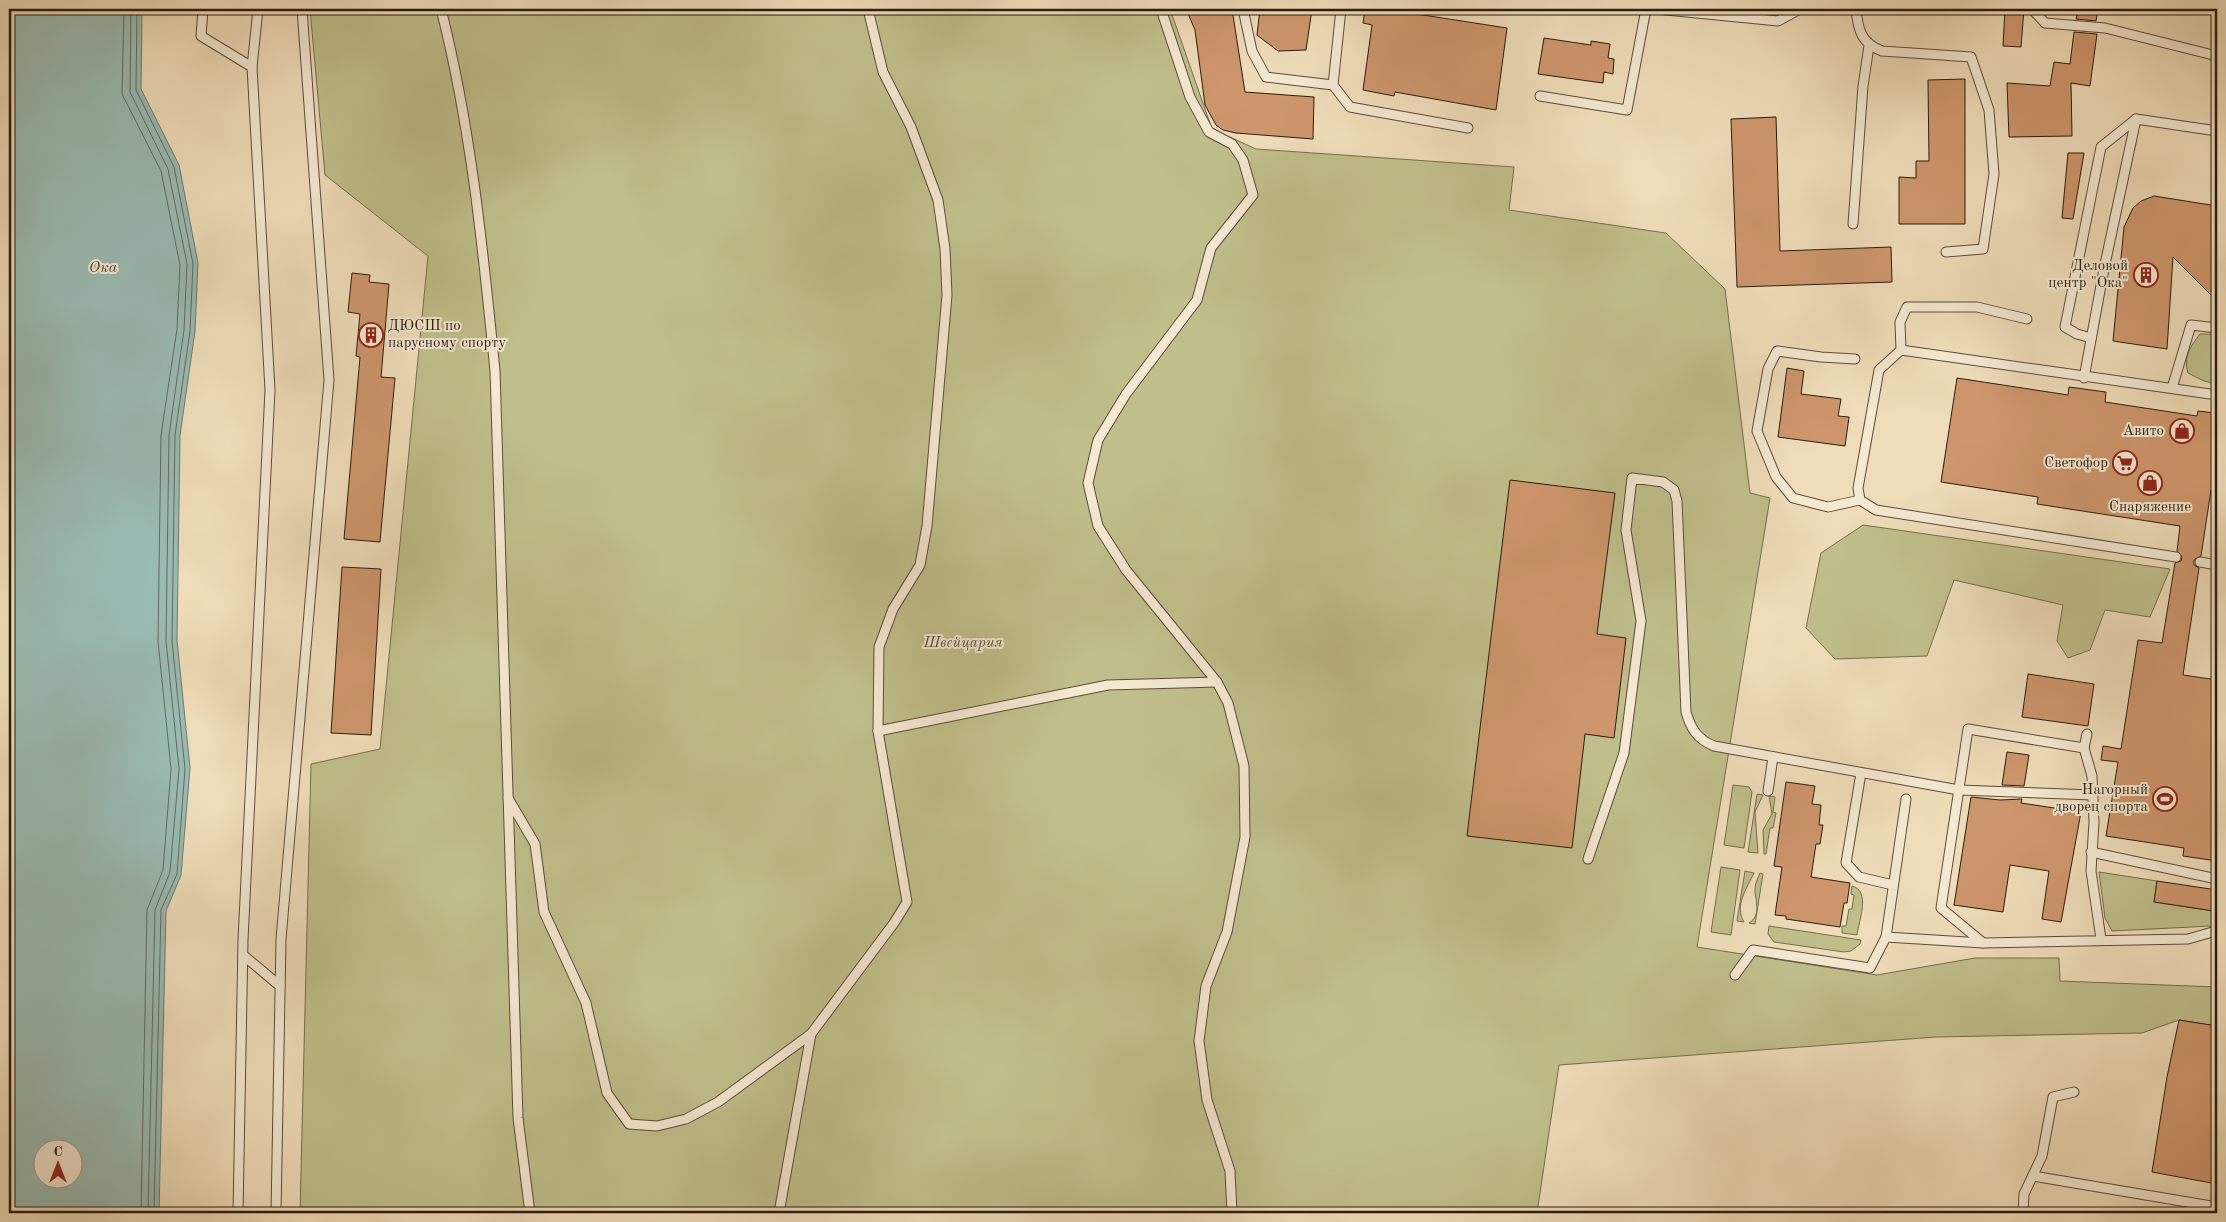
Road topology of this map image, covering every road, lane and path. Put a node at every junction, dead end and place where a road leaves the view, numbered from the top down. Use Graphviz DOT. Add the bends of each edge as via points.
graph roads {
  1 [pos="203,9"];
  2 [pos="258,9"];
  3 [pos="302,9"];
  4 [pos="441,9"];
  5 [pos="868,9"];
  6 [pos="1160,9"];
  7 [pos="1243,9"];
  8 [pos="1341,9"];
  9 [pos="1646,9"];
  10 [pos="1656,9"];
  11 [pos="1800,9"];
  12 [pos="1856,9"];
  13 [pos="2032,9"];
  14 [pos="1869,46"];
  15 [pos="2217,56"];
  16 [pos="252,67"];
  17 [pos="1333,85"];
  18 [pos="1540,96"];
  19 [pos="2136,119"];
  20 [pos="1468,128"];
  21 [pos="2217,131"];
  22 [pos="1853,224"];
  23 [pos="1946,252"];
  24 [pos="2027,319"];
  25 [pos="2217,328"];
  26 [pos="2091,338"];
  27 [pos="1901,350"];
  28 [pos="1854,359"];
  29 [pos="2084,378"];
  30 [pos="2172,388"];
  31 [pos="2217,395"];
  32 [pos="1860,500"];
  33 [pos="2176,558"];
  34 [pos="2200,562"];
  35 [pos="2217,565"];
  36 [pos="1217,682"];
  37 [pos="878,731"];
  38 [pos="2087,734"];
  39 [pos="2084,748"];
  40 [pos="1774,757"];
  41 [pos="1861,773"];
  42 [pos="1959,790"];
  43 [pos="1768,791"];
  44 [pos="2093,795"];
  45 [pos="508,798"];
  46 [pos="1906,799"];
  47 [pos="2091,852"];
  48 [pos="1588,860"];
  49 [pos="2217,879"];
  50 [pos="1893,885"];
  51 [pos="2217,929"];
  52 [pos="1886,937"];
  53 [pos="2101,940"];
  54 [pos="1983,943"];
  55 [pos="242,954"];
  56 [pos="1735,975"];
  57 [pos="280,986"];
  58 [pos="811,1034"];
  59 [pos="2074,1092"];
  60 [pos="2033,1176"];
  61 [pos="2217,1207"];
  62 [pos="238,1213"];
  63 [pos="276,1213"];
  64 [pos="530,1213"];
  65 [pos="779,1213"];
  66 [pos="1232,1213"];
  67 [pos="2023,1213"];
  1 -- 16 [label="lane" via="201,36"];
  2 -- 16 [label="lane"];
  3 -- 57 [label="lane" via="329,380 281,939"];
  4 -- 45 [label="lane" via="469,145 494,361"];
  5 -- 37 [label="lane" via="883,72 911,127 938,200 947,295 927,526 920,565 893,609 879,647"];
  6 -- 36 [label="lane" via="1190,97 1209,132 1232,144 1242,160 1253,195 1211,248 1197,300 1126,394 1098,440 1088,483 1098,526 1126,570"];
  7 -- 17 [label="lane" via="1252,51 1266,77"];
  8 -- 17 [label="lane"];
  9 -- 18 [label="lane" via="1627,110"];
  10 -- 11 [label="lane" via="1778,21"];
  12 -- 14 [label="lane" via="1858,26"];
  13 -- 15 [label="lane" via="2045,22 2105,28"];
  14 -- 22 [label="lane"];
  14 -- 23 [label="lane" via="1882,51 1971,57 1989,110 1994,174 1983,249"];
  16 -- 55 [label="lane" via="270,390"];
  17 -- 20 [label="lane" via="1350,107"];
  19 -- 21 [label="lane"];
  19 -- 26 [label="lane"];
  19 -- 26 [label="lane" via="2102,147 2079,254 2065,327"];
  24 -- 27 [label="lane" via="1977,307 1907,307 1900,322"];
  25 -- 30 [label="lane" via="2191,325"];
  26 -- 29 [label="lane"];
  27 -- 29 [label="lane"];
  27 -- 32 [label="lane" via="1879,370 1858,488"];
  28 -- 32 [label="lane" via="1777,350 1768,369 1757,430 1776,477 1794,498 1828,507"];
  29 -- 30 [label="lane"];
  30 -- 31 [label="lane"];
  32 -- 33 [label="lane" via="1876,510"];
  34 -- 35 [label="lane"];
  36 -- 37 [label="lane" via="1108,685"];
  36 -- 66 [label="lane" via="1228,703 1244,766 1245,837 1227,932 1206,986 1198,1041 1207,1100 1230,1171"];
  37 -- 58 [label="lane" via="907,902"];
  38 -- 39 [label="lane"];
  39 -- 42 [label="lane" via="1968,729"];
  39 -- 44 [label="lane" via="2092,776"];
  40 -- 41 [label="lane"];
  40 -- 43 [label="lane"];
  40 -- 48 [label="lane" via="1714,746 1701,740 1690,726 1686,712 1677,501 1674,490 1663,482 1632,478 1626,530 1641,621 1624,753"];
  41 -- 42 [label="lane"];
  41 -- 50 [label="lane" via="1846,863 1859,878"];
  42 -- 44 [label="lane"];
  42 -- 54 [label="lane" via="1941,908"];
  44 -- 47 [label="lane"];
  45 -- 58 [label="lane" via="535,844 544,912 586,1003 607,1093 629,1124 657,1126 686,1119 718,1102"];
  45 -- 64 [label="lane" via="518,1118"];
  46 -- 50 [label="lane"];
  47 -- 49 [label="lane"];
  47 -- 53 [label="lane"];
  50 -- 52 [label="lane"];
  51 -- 53 [label="lane" via="2188,939"];
  52 -- 54 [label="lane"];
  52 -- 56 [label="lane" via="1870,968 1753,950"];
  53 -- 54 [label="lane"];
  55 -- 57 [label="lane"];
  55 -- 62 [label="lane"];
  57 -- 63 [label="lane"];
  58 -- 65 [label="lane"];
  59 -- 60 [label="lane" via="2053,1097 2042,1156"];
  60 -- 61 [label="lane"];
  60 -- 67 [label="lane" via="2024,1194"];
}
